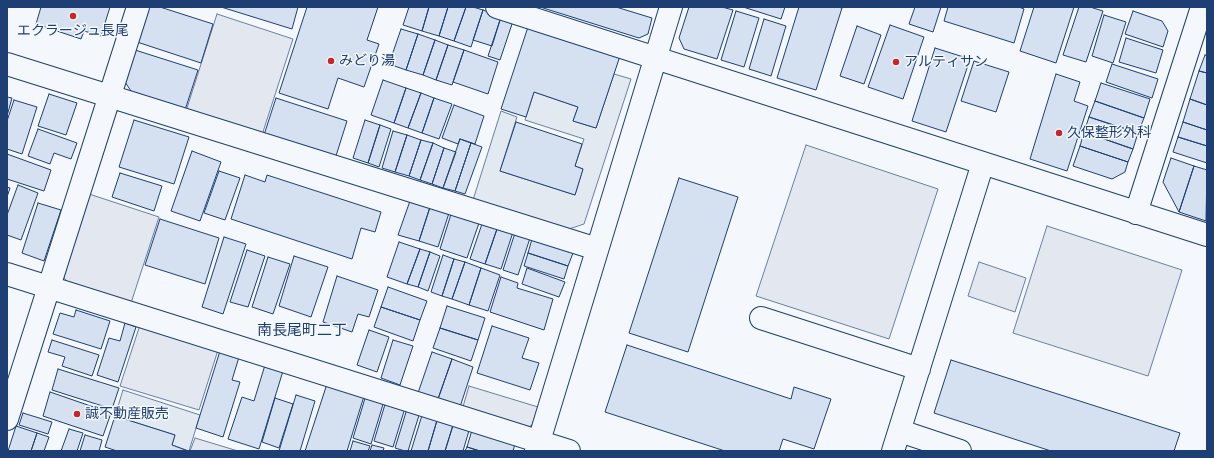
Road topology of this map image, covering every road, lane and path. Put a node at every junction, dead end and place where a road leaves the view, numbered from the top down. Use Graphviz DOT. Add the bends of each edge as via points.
graph roads {
  1 [pos="138,7"];
  2 [pos="497,7"];
  3 [pos="670,7"];
  4 [pos="1200,10"];
  5 [pos="656,57"];
  6 [pos="7,64"];
  7 [pos="110,96"];
  8 [pos="983,163"];
  9 [pos="1136,213"];
  10 [pos="1207,236"];
  11 [pos="597,249"];
  12 [pos="7,274"];
  13 [pos="49,287"];
  14 [pos="761,318"];
  15 [pos="919,369"];
  16 [pos="7,419"];
  17 [pos="897,441"];
  18 [pos="537,446"];
  19 [pos="569,451"];
  20 [pos="960,451"];
  1 -- 7 [label="street"];
  2 -- 5 [label="street"];
  3 -- 5 [label="street"];
  4 -- 9 [label="street"];
  5 -- 8 [label="street"];
  5 -- 11 [label="street"];
  6 -- 7 [label="street"];
  7 -- 11 [label="street"];
  7 -- 13 [label="street"];
  8 -- 9 [label="street"];
  8 -- 15 [label="street"];
  9 -- 10 [label="street"];
  11 -- 18 [label="street"];
  12 -- 13 [label="street"];
  13 -- 16 [label="street"];
  13 -- 18 [label="street"];
  14 -- 15 [label="street"];
  15 -- 17 [label="street"];
  17 -- 20 [label="street"];
  18 -- 19 [label="street"];
}
